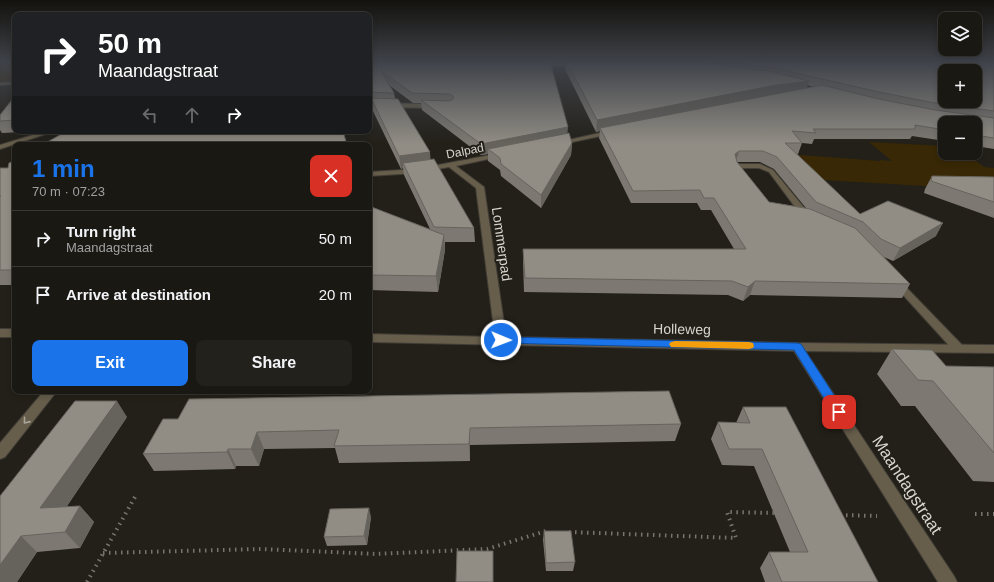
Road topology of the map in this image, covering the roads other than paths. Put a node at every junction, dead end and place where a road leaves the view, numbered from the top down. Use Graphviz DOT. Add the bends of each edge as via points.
graph roads {
  1 [pos="372,105"];
  2 [pos="443,106"];
  3 [pos="620,130"];
  4 [pos="42,134"];
  5 [pos="16,142"];
  6 [pos="12,143"];
  7 [pos="551,145"];
  8 [pos="0,147"];
  9 [pos="504,154"];
  10 [pos="451,166"];
  11 [pos="372,174"];
  12 [pos="746,183"];
  13 [pos="792,215"];
  14 [pos="890,277"];
  15 [pos="0,333"];
  16 [pos="12,333"];
  17 [pos="372,338"];
  18 [pos="501,340"];
  19 [pos="797,347"];
  20 [pos="959,349"];
  21 [pos="994,349"];
  22 [pos="49,394"];
  23 [pos="0,453"];
  24 [pos="948,582"];
  1 -- 2 [label="street"];
  3 -- 7 [label="street"];
  4 -- 5 [label="street"];
  6 -- 8 [label="street"];
  9 -- 10 [label="street, Dalpad"];
  10 -- 11 [label="street, Dalpad"];
  10 -- 18 [label="street, Lommerpad" via="480,186"];
  12 -- 13 [label="street" via="737,172 736,166 760,166 771,171 810,219"];
  14 -- 20 [label="street"];
  15 -- 16 [label="street"];
  17 -- 18 [label="street, Holleweg"];
  18 -- 19 [label="street, Holleweg"];
  19 -- 20 [label="street, Holleweg"];
  19 -- 24 [label="street, Maandagstraat"];
  20 -- 21 [label="street, Holleweg"];
  22 -- 23 [label="street, one-way"];
}
